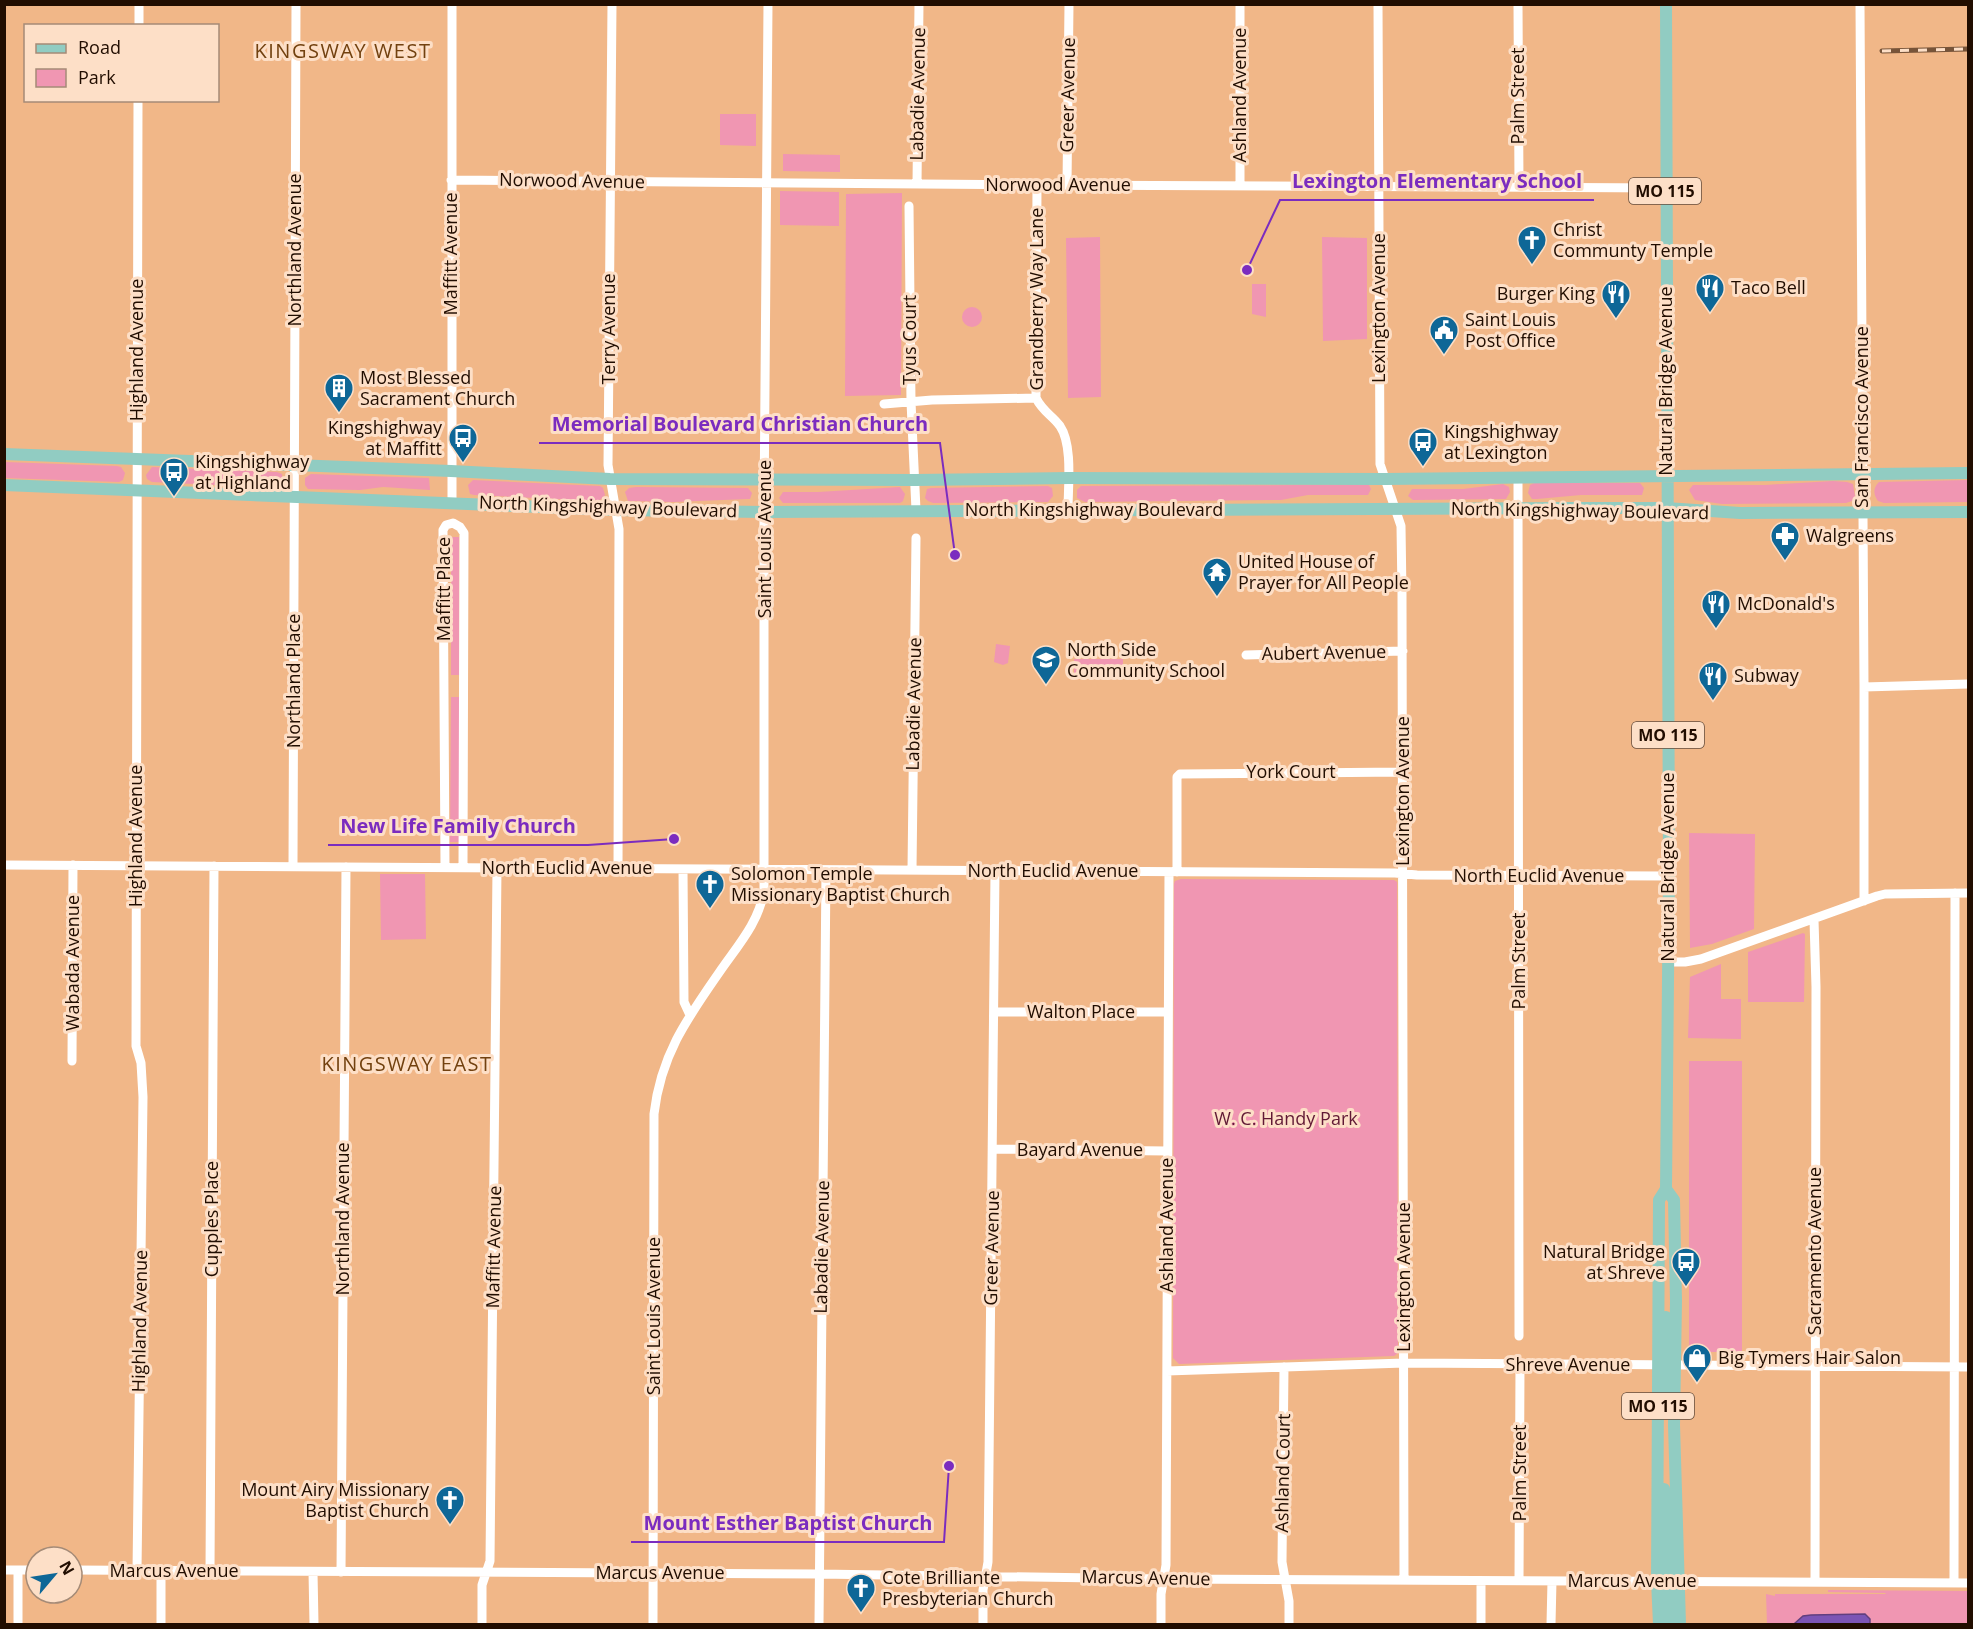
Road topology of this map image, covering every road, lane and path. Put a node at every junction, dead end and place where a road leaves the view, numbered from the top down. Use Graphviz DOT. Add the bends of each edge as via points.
graph roads {
  1 [pos="139,4"];
  2 [pos="296,4"];
  3 [pos="452,4"];
  4 [pos="612,4"];
  5 [pos="768,4"];
  6 [pos="919,4"];
  7 [pos="1069,4"];
  8 [pos="1240,4"];
  9 [pos="1378,4"];
  10 [pos="1518,4"];
  11 [pos="1666,4"];
  12 [pos="1860,4"];
  13 [pos="139,24"];
  14 [pos="138,102"];
  15 [pos="451,180"];
  16 [pos="610,181"];
  17 [pos="766,183"];
  18 [pos="917,184"];
  19 [pos="1067,184"];
  20 [pos="1037,185"];
  21 [pos="1240,185"];
  22 [pos="1379,186"];
  23 [pos="1519,188"];
  24 [pos="1665,188"];
  25 [pos="909,206"];
  26 [pos="1036,398"];
  27 [pos="910,402"];
  28 [pos="884,404"];
  29 [pos="4,454"];
  30 [pos="136,459"];
  31 [pos="294,464"];
  32 [pos="452,471"];
  33 [pos="1968,473"];
  34 [pos="1862,474"];
  35 [pos="1666,476"];
  36 [pos="1069,478"];
  37 [pos="1518,478"];
  38 [pos="610,479"];
  39 [pos="765,479"];
  40 [pos="1385,479"];
  41 [pos="915,480"];
  42 [pos="4,485"];
  43 [pos="136,491"];
  44 [pos="294,496"];
  45 [pos="452,503"];
  46 [pos="1519,508"];
  47 [pos="1666,508"];
  48 [pos="615,510"];
  49 [pos="916,510"];
  50 [pos="1068,510"];
  51 [pos="1395,510"];
  52 [pos="764,512"];
  53 [pos="1968,512"];
  54 [pos="1862,514"];
  55 [pos="916,538"];
  56 [pos="1403,651"];
  57 [pos="1246,655"];
  58 [pos="1968,684"];
  59 [pos="1864,687"];
  60 [pos="1402,772"];
  61 [pos="1180,774"];
  62 [pos="4,865"];
  63 [pos="73,865"];
  64 [pos="136,866"];
  65 [pos="214,866"];
  66 [pos="294,866"];
  67 [pos="346,867"];
  68 [pos="445,867"];
  69 [pos="463,867"];
  70 [pos="497,868"];
  71 [pos="618,868"];
  72 [pos="683,869"];
  73 [pos="765,869"];
  74 [pos="826,870"];
  75 [pos="912,870"];
  76 [pos="995,871"];
  77 [pos="1173,872"];
  78 [pos="1403,873"];
  79 [pos="1520,875"];
  80 [pos="1669,876"];
  81 [pos="1968,893"];
  82 [pos="1955,894"];
  83 [pos="1863,901"];
  84 [pos="1814,920"];
  85 [pos="1668,962"];
  86 [pos="994,1012"];
  87 [pos="1168,1012"];
  88 [pos="690,1015"];
  89 [pos="72,1061"];
  90 [pos="993,1149"];
  91 [pos="1167,1151"];
  92 [pos="1666,1189"];
  93 [pos="1520,1336"];
  94 [pos="1404,1364"];
  95 [pos="1520,1365"];
  96 [pos="1667,1366"];
  97 [pos="1284,1367"];
  98 [pos="1815,1367"];
  99 [pos="1954,1367"];
  100 [pos="1968,1367"];
  101 [pos="1167,1371"];
  102 [pos="4,1570"];
  103 [pos="18,1570"];
  104 [pos="24,1570"];
  105 [pos="84,1570"];
  106 [pos="137,1571"];
  107 [pos="161,1571"];
  108 [pos="210,1571"];
  109 [pos="313,1572"];
  110 [pos="340,1572"];
  111 [pos="486,1572"];
  112 [pos="653,1574"];
  113 [pos="819,1574"];
  114 [pos="986,1576"];
  115 [pos="1164,1579"];
  116 [pos="1285,1579"];
  117 [pos="1404,1580"];
  118 [pos="1519,1580"];
  119 [pos="1480,1581"];
  120 [pos="1552,1581"];
  121 [pos="1667,1581"];
  122 [pos="1815,1582"];
  123 [pos="1954,1583"];
  124 [pos="1968,1583"];
  125 [pos="18,1624"];
  126 [pos="161,1624"];
  127 [pos="314,1624"];
  128 [pos="482,1624"];
  129 [pos="653,1624"];
  130 [pos="819,1624"];
  131 [pos="983,1624"];
  132 [pos="1161,1624"];
  133 [pos="1289,1624"];
  134 [pos="1481,1624"];
  135 [pos="1551,1624"];
  136 [pos="1659,1624"];
  137 [pos="1669,1624"];
  138 [pos="1680,1624"];
  1 -- 13 [label="street"];
  2 -- 31 [label="street, Northland Avenue"];
  3 -- 15 [label="street, Maffitt Avenue"];
  4 -- 16 [label="street, Terry Avenue"];
  5 -- 17 [label="street, Saint Louis Avenue"];
  6 -- 18 [label="street, Labadie Avenue"];
  7 -- 19 [label="street, Greer Avenue"];
  8 -- 21 [label="street, Ashland Avenue"];
  9 -- 22 [label="street, Lexington Avenue"];
  10 -- 23 [label="street, Palm Street"];
  11 -- 24 [label="main road, Natural Bridge Avenue / MO 115"];
  12 -- 34 [label="street, San Francisco Avenue"];
  14 -- 30 [label="street, Highland Avenue"];
  15 -- 16 [label="street, Norwood Avenue"];
  15 -- 32 [label="street, Maffitt Avenue"];
  16 -- 17 [label="street, Norwood Avenue"];
  16 -- 38 [label="street, Terry Avenue"];
  17 -- 18 [label="street, Norwood Avenue"];
  17 -- 39 [label="street, Saint Louis Avenue"];
  18 -- 20 [label="street, Norwood Avenue"];
  19 -- 20 [label="street, Norwood Avenue"];
  19 -- 21 [label="street, Norwood Avenue"];
  20 -- 26 [label="street, Grandberry Way Lane"];
  21 -- 22 [label="street, Norwood Avenue"];
  22 -- 23 [label="street, Norwood Avenue"];
  22 -- 40 [label="street, Lexington Avenue" via="1380,464"];
  23 -- 24 [label="street, Norwood Avenue"];
  24 -- 35 [label="main road, Natural Bridge Avenue / MO 115"];
  25 -- 27 [label="street, Tyus Court"];
  26 -- 27 [label="street"];
  26 -- 36 [label="street, Grandberry Way Lane" via="1060,426 1066,440"];
  27 -- 28 [label="street"];
  27 -- 41 [label="street, Tyus Court"];
  29 -- 30 [label="main road, North Kingshighway Boulevard"];
  30 -- 31 [label="main road, North Kingshighway Boulevard"];
  30 -- 43 [label="street, Highland Avenue"];
  31 -- 32 [label="main road, North Kingshighway Boulevard"];
  31 -- 44 [label="street, Northland Avenue"];
  32 -- 38 [label="main road, North Kingshighway Boulevard"];
  32 -- 45 [label="street, Maffitt Avenue"];
  33 -- 34 [label="main road, North Kingshighway Boulevard"];
  34 -- 35 [label="main road, North Kingshighway Boulevard"];
  34 -- 54 [label="street, San Francisco Avenue"];
  35 -- 37 [label="main road, North Kingshighway Boulevard"];
  35 -- 47 [label="main road, Natural Bridge Avenue / MO 115"];
  36 -- 40 [label="main road, North Kingshighway Boulevard"];
  36 -- 41 [label="main road, North Kingshighway Boulevard"];
  36 -- 50 [label="street, Grandberry Way Lane"];
  37 -- 40 [label="main road, North Kingshighway Boulevard"];
  37 -- 46 [label="street, Palm Street"];
  38 -- 39 [label="main road, North Kingshighway Boulevard"];
  38 -- 48 [label="street, Terry Avenue"];
  39 -- 41 [label="main road, North Kingshighway Boulevard"];
  39 -- 52 [label="street, Saint Louis Avenue"];
  40 -- 51 [label="street, Lexington Avenue"];
  41 -- 49 [label="street, Tyus Court"];
  42 -- 43 [label="main road, North Kingshighway Boulevard"];
  43 -- 44 [label="main road, North Kingshighway Boulevard"];
  43 -- 64 [label="street, Highland Avenue"];
  44 -- 45 [label="main road, North Kingshighway Boulevard"];
  44 -- 66 [label="street, Northland Place"];
  45 -- 48 [label="main road, North Kingshighway Boulevard"];
  46 -- 47 [label="main road, North Kingshighway Boulevard"];
  46 -- 51 [label="main road, North Kingshighway Boulevard"];
  46 -- 79 [label="street, Palm Street"];
  47 -- 54 [label="main road, North Kingshighway Boulevard"];
  47 -- 80 [label="main road, Natural Bridge Avenue / MO 115"];
  48 -- 52 [label="main road, North Kingshighway Boulevard"];
  48 -- 71 [label="street, Terry Avenue" via="619,529"];
  49 -- 50 [label="main road, North Kingshighway Boulevard"];
  49 -- 52 [label="main road, North Kingshighway Boulevard"];
  50 -- 51 [label="main road, North Kingshighway Boulevard"];
  51 -- 56 [label="street, Lexington Avenue" via="1401,526"];
  52 -- 73 [label="street, Saint Louis Avenue"];
  53 -- 54 [label="main road, North Kingshighway Boulevard"];
  54 -- 59 [label="street, San Francisco Avenue"];
  55 -- 75 [label="street, Labadie Avenue"];
  56 -- 57 [label="street, Aubert Avenue"];
  56 -- 60 [label="street, Lexington Avenue"];
  58 -- 59 [label="street"];
  59 -- 83 [label="street, San Francisco Avenue"];
  60 -- 61 [label="street, York Court"];
  60 -- 78 [label="street, Lexington Avenue"];
  61 -- 77 [label="street, Ashland Avenue"];
  62 -- 63 [label="street, North Euclid Avenue"];
  63 -- 64 [label="street, North Euclid Avenue"];
  63 -- 89 [label="street, Wabada Avenue"];
  64 -- 65 [label="street, North Euclid Avenue"];
  64 -- 106 [label="street, Highland Avenue" via="136,1047 141,1063 142,1096"];
  65 -- 66 [label="street, North Euclid Avenue"];
  65 -- 108 [label="street, Cupples Place"];
  66 -- 67 [label="street, North Euclid Avenue"];
  67 -- 68 [label="street, North Euclid Avenue"];
  67 -- 110 [label="street, Northland Avenue"];
  68 -- 69 [label="street, North Euclid Avenue"];
  68 -- 69 [label="street, Maffitt Place" via="443,530 453,523 464,533"];
  69 -- 70 [label="street, North Euclid Avenue"];
  70 -- 71 [label="street, North Euclid Avenue"];
  70 -- 111 [label="street, Maffitt Avenue" via="490,1561"];
  71 -- 72 [label="street, North Euclid Avenue"];
  72 -- 73 [label="street, North Euclid Avenue"];
  72 -- 88 [label="street" via="684,1002"];
  73 -- 74 [label="street, North Euclid Avenue"];
  73 -- 88 [label="street, Saint Louis Avenue" via="764,897 755,922"];
  74 -- 75 [label="street, North Euclid Avenue"];
  74 -- 113 [label="street, Labadie Avenue"];
  75 -- 76 [label="street, North Euclid Avenue"];
  76 -- 77 [label="street, North Euclid Avenue"];
  76 -- 86 [label="street, Greer Avenue"];
  77 -- 78 [label="street, North Euclid Avenue"];
  77 -- 87 [label="street, Ashland Avenue"];
  78 -- 79 [label="street, North Euclid Avenue"];
  78 -- 94 [label="street, Lexington Avenue"];
  79 -- 80 [label="street, North Euclid Avenue"];
  79 -- 93 [label="street, Palm Street"];
  80 -- 85 [label="main road, Natural Bridge Avenue / MO 115"];
  81 -- 82 [label="street"];
  82 -- 83 [label="street" via="1885,894"];
  82 -- 99 [label="street"];
  83 -- 84 [label="street"];
  84 -- 85 [label="street" via="1701,959"];
  84 -- 98 [label="street, Sacramento Avenue"];
  85 -- 92 [label="main road, Natural Bridge Avenue / MO 115"];
  86 -- 87 [label="street, Walton Place"];
  86 -- 90 [label="street, Greer Avenue"];
  87 -- 91 [label="street, Ashland Avenue"];
  88 -- 112 [label="street, Saint Louis Avenue" via="665,1062 654,1114"];
  90 -- 91 [label="street, Bayard Avenue"];
  90 -- 114 [label="street, Greer Avenue"];
  91 -- 101 [label="street, Ashland Avenue"];
  92 -- 96 [label="main road, Natural Bridge Avenue" via="1674,1200"];
  92 -- 96 [label="main road, Natural Bridge Avenue / MO 115" via="1659,1200 1658,1268 1664,1285"];
  94 -- 95 [label="street, Shreve Avenue"];
  94 -- 97 [label="street, Shreve Avenue"];
  94 -- 117 [label="street, Lexington Avenue"];
  95 -- 96 [label="street, Shreve Avenue"];
  95 -- 118 [label="street, Palm Street"];
  96 -- 98 [label="street, Shreve Avenue"];
  96 -- 121 [label="main road, Natural Bridge Avenue" via="1677,1491"];
  96 -- 121 [label="main road, Natural Bridge Avenue / MO 115" via="1658,1462 1665,1494"];
  97 -- 101 [label="street, Shreve Avenue"];
  97 -- 116 [label="street, Ashland Court"];
  98 -- 99 [label="street, Shreve Avenue"];
  98 -- 122 [label="street, Sacramento Avenue"];
  99 -- 100 [label="street, Shreve Avenue"];
  99 -- 123 [label="street"];
  101 -- 115 [label="street, Ashland Avenue"];
  102 -- 103 [label="street"];
  103 -- 104 [label="street"];
  103 -- 125 [label="street"];
  105 -- 106 [label="street, Marcus Avenue"];
  106 -- 107 [label="street, Marcus Avenue"];
  107 -- 108 [label="street, Marcus Avenue"];
  107 -- 126 [label="street"];
  108 -- 109 [label="street, Marcus Avenue"];
  109 -- 110 [label="street, Marcus Avenue"];
  109 -- 127 [label="street"];
  110 -- 111 [label="street, Marcus Avenue"];
  111 -- 112 [label="street, Marcus Avenue"];
  111 -- 128 [label="street, Maffitt Avenue"];
  112 -- 113 [label="street, Marcus Avenue"];
  112 -- 129 [label="street, Saint Louis Avenue"];
  113 -- 114 [label="street, Marcus Avenue"];
  113 -- 130 [label="street, Labadie Avenue"];
  114 -- 115 [label="street, Marcus Avenue"];
  114 -- 131 [label="street, Greer Avenue"];
  115 -- 116 [label="street, Marcus Avenue"];
  115 -- 132 [label="street, Ashland Avenue"];
  116 -- 117 [label="street, Marcus Avenue"];
  116 -- 133 [label="street"];
  117 -- 119 [label="street, Marcus Avenue"];
  118 -- 119 [label="street, Marcus Avenue"];
  118 -- 120 [label="street, Marcus Avenue"];
  119 -- 134 [label="street"];
  120 -- 121 [label="street, Marcus Avenue"];
  120 -- 135 [label="street"];
  121 -- 122 [label="street, Marcus Avenue"];
  121 -- 136 [label="main road, Natural Bridge Avenue"];
  121 -- 137 [label="main road"];
  121 -- 138 [label="main road, Natural Bridge Avenue"];
  122 -- 123 [label="street, Marcus Avenue"];
  123 -- 124 [label="street, Marcus Avenue"];
}
